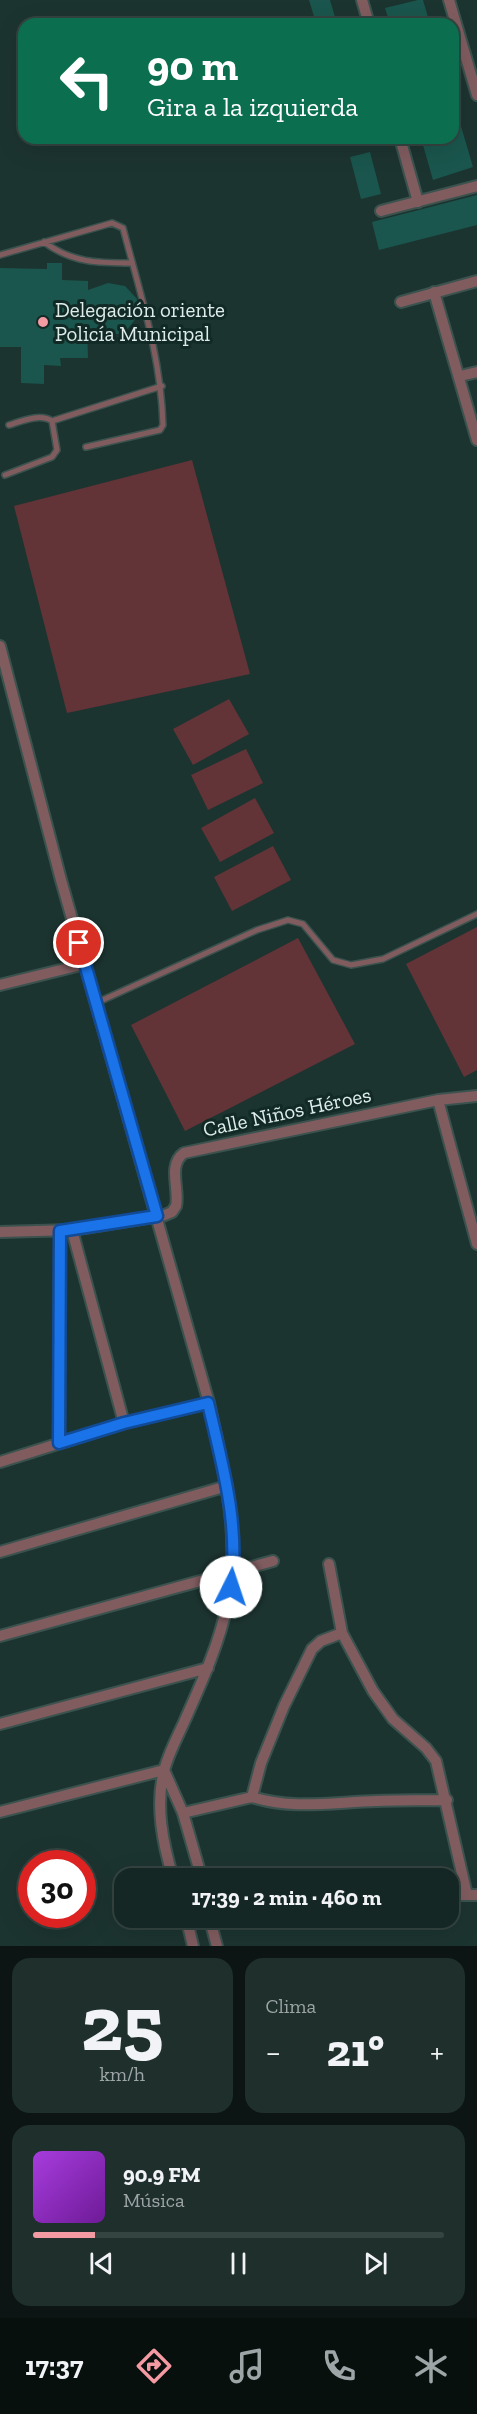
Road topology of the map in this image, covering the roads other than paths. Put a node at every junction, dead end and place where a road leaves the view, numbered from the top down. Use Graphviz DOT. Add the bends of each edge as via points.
graph roads {
  1 [pos="362,0"];
  2 [pos="449,0"];
  3 [pos="367,18"];
  4 [pos="454,18"];
  5 [pos="459,34"];
  6 [pos="477,95"];
  7 [pos="402,144"];
  8 [pos="477,186"];
  9 [pos="418,202"];
  10 [pos="381,211"];
  11 [pos="44,242"];
  12 [pos="0,255"];
  13 [pos="132,263"];
  14 [pos="477,281"];
  15 [pos="434,292"];
  16 [pos="401,302"];
  17 [pos="477,372"];
  18 [pos="460,376"];
  19 [pos="162,386"];
  20 [pos="52,421"];
  21 [pos="9,425"];
  22 [pos="477,440"];
  23 [pos="86,447"];
  24 [pos="5,475"];
  25 [pos="0,646"];
  26 [pos="477,914"];
  27 [pos="85,964"];
  28 [pos="0,986"];
  29 [pos="96,1003"];
  30 [pos="477,1096"];
  31 [pos="438,1100"];
  32 [pos="157,1216"];
  33 [pos="72,1230"];
  34 [pos="60,1231"];
  35 [pos="0,1232"];
  36 [pos="477,1244"];
  37 [pos="208,1403"];
  38 [pos="124,1423"];
  39 [pos="59,1443"];
  40 [pos="0,1462"];
  41 [pos="227,1486"];
  42 [pos="0,1552"];
  43 [pos="273,1561"];
  44 [pos="329,1564"];
  45 [pos="233,1572"];
  46 [pos="342,1633"];
  47 [pos="0,1636"];
  48 [pos="208,1668"];
  49 [pos="0,1724"];
  50 [pos="164,1770"];
  51 [pos="252,1797"];
  52 [pos="447,1800"];
  53 [pos="0,1812"];
  54 [pos="183,1812"];
  55 [pos="170,1868"];
  56 [pos="199,1868"];
  57 [pos="472,1895"];
  58 [pos="189,1928"];
  59 [pos="212,1928"];
  60 [pos="194,1946"];
  61 [pos="217,1946"];
  1 -- 3 [label="street"];
  2 -- 4 [label="street"];
  5 -- 6 [label="street"];
  7 -- 9 [label="street"];
  8 -- 9 [label="street"];
  9 -- 10 [label="street"];
  11 -- 12 [label="lane"];
  11 -- 13 [label="lane" via="72,259"];
  11 -- 13 [label="lane" via="118,224 123,228"];
  13 -- 19 [label="lane"];
  14 -- 15 [label="street"];
  15 -- 16 [label="street"];
  15 -- 18 [label="street"];
  17 -- 18 [label="street"];
  18 -- 22 [label="street"];
  19 -- 20 [label="lane"];
  19 -- 23 [label="lane" via="160,430"];
  20 -- 21 [label="lane" via="43,417"];
  20 -- 24 [label="lane" via="56,453"];
  25 -- 27 [label="street"];
  26 -- 29 [label="lane" via="382,959 351,964 333,960 303,924 288,920 257,930"];
  27 -- 28 [label="street"];
  27 -- 29 [label="street"];
  29 -- 32 [label="street"];
  30 -- 31 [label="street, Calle Niños Héroes"];
  31 -- 32 [label="street, Calle Niños Héroes" via="184,1153 175,1168 176,1206 172,1212"];
  31 -- 36 [label="street"];
  32 -- 33 [label="street"];
  32 -- 37 [label="street"];
  33 -- 34 [label="street"];
  33 -- 38 [label="street"];
  34 -- 35 [label="street"];
  34 -- 39 [label="street"];
  37 -- 38 [label="street"];
  37 -- 41 [label="street"];
  38 -- 39 [label="street"];
  39 -- 40 [label="street"];
  41 -- 42 [label="street"];
  41 -- 45 [label="street"];
  43 -- 45 [label="street"];
  44 -- 46 [label="street"];
  45 -- 47 [label="street"];
  45 -- 48 [label="street"];
  46 -- 51 [label="street" via="312,1649 284,1706"];
  46 -- 52 [label="street" via="393,1719 436,1761"];
  48 -- 49 [label="street"];
  48 -- 50 [label="street"];
  50 -- 53 [label="street"];
  50 -- 54 [label="street"];
  50 -- 55 [label="street" via="161,1819"];
  51 -- 52 [label="street" via="276,1804 310,1805"];
  51 -- 54 [label="street"];
  52 -- 57 [label="street"];
  54 -- 56 [label="street"];
  58 -- 60 [label="street"];
  59 -- 61 [label="street"];
}
